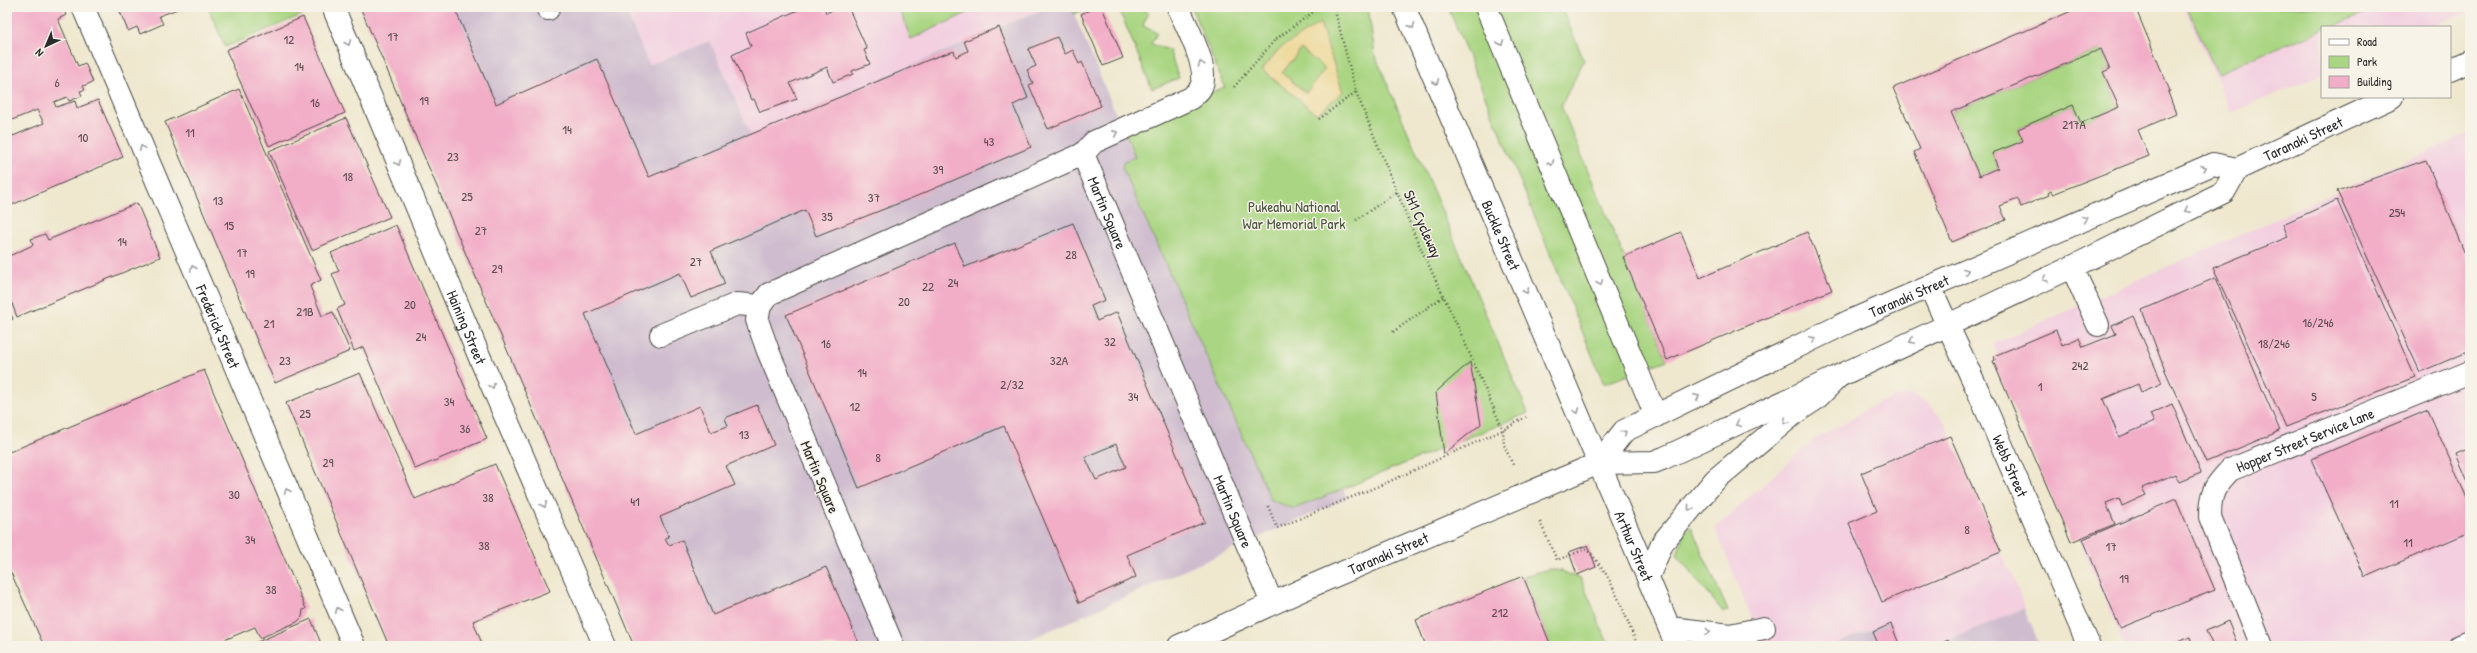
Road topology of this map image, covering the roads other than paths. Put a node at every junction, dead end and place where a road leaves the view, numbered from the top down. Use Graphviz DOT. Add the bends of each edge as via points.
graph roads {
  1 [pos="83,7"];
  2 [pos="333,7"];
  3 [pos="1178,7"];
  4 [pos="1404,7"];
  5 [pos="1486,7"];
  6 [pos="2470,61"];
  7 [pos="2451,70"];
  8 [pos="2390,98"];
  9 [pos="1083,154"];
  10 [pos="2237,169"];
  11 [pos="2072,267"];
  12 [pos="1930,287"];
  13 [pos="760,306"];
  14 [pos="1947,324"];
  15 [pos="2098,325"];
  16 [pos="661,335"];
  17 [pos="2470,372"];
  18 [pos="1837,378"];
  19 [pos="1656,416"];
  20 [pos="1599,463"];
  21 [pos="1648,577"];
  22 [pos="1272,603"];
  23 [pos="1764,628"];
  24 [pos="1673,637"];
  25 [pos="1739,640"];
  26 [pos="2470,642"];
  27 [pos="354,646"];
  28 [pos="605,646"];
  29 [pos="892,646"];
  30 [pos="1179,646"];
  31 [pos="2089,646"];
  32 [pos="2262,646"];
  33 [pos="2460,646"];
  27 -- 1 [label="main road, Frederick Street, one-way"];
  2 -- 28 [label="main road, Haining Street, one-way" via="480,358"];
  9 -- 3 [label="main road, one-way" via="1094,142 1191,98 1200,90 1204,75 1198,53"];
  4 -- 20 [label="main road, Buckle Street, one-way"];
  5 -- 19 [label="main road, one-way"];
  6 -- 7 [label="main road"];
  8 -- 10 [label="main road, Taranaki Street"];
  9 -- 13 [label="main road" via="769,294"];
  9 -- 22 [label="main road, Martin Square"];
  10 -- 11 [label="main road, Taranaki Street, one-way" via="2224,192"];
  12 -- 10 [label="main road, Taranaki Street, one-way" via="2212,164"];
  11 -- 14 [label="main road, Taranaki Street, one-way"];
  11 -- 15 [label="main road"];
  12 -- 14 [label="main road, Webb Street"];
  19 -- 12 [label="main road, Taranaki Street, one-way" via="1850,321"];
  13 -- 16 [label="main road" via="737,304"];
  13 -- 29 [label="main road, Martin Square" via="757,320 768,351"];
  14 -- 18 [label="main road, Taranaki Street, one-way"];
  14 -- 31 [label="main road, Webb Street"];
  17 -- 32 [label="main road, Hopper Street Service Lane" via="2230,470 2214,487 2210,501 2210,517"];
  18 -- 20 [label="main road, Taranaki Street, one-way" via="1654,462"];
  18 -- 21 [label="main road, one-way" via="1816,399 1796,412 1715,480 1663,542"];
  20 -- 19 [label="main road, Taranaki Street, one-way" via="1624,431"];
  20 -- 21 [label="main road, Arthur Street"];
  20 -- 22 [label="main road, Taranaki Street"];
  21 -- 24 [label="main road, Arthur Street"];
  22 -- 30 [label="main road, Taranaki Street"];
  23 -- 25 [label="main road, Arthur Street"];
  24 -- 25 [label="main road, Arthur Street, one-way"];
  26 -- 33 [label="main road"];
}
